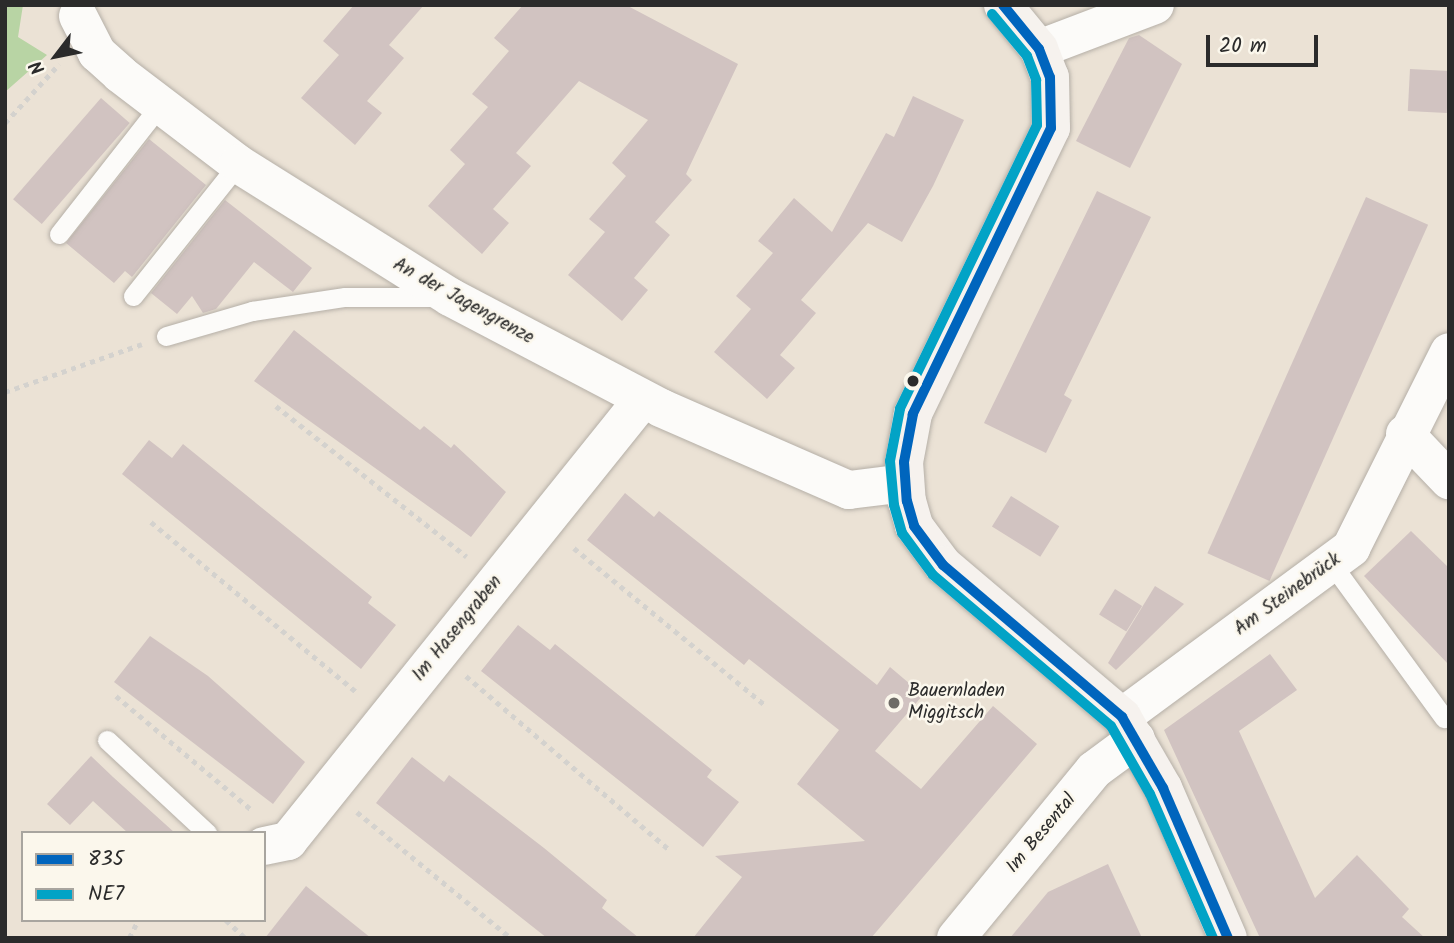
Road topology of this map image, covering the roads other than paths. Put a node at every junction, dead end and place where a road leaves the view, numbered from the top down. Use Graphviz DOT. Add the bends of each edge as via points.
graph roads {
  1 [pos="1003,5"];
  2 [pos="1155,5"];
  3 [pos="78,16"];
  4 [pos="1040,49"];
  5 [pos="161,104"];
  6 [pos="238,163"];
  7 [pos="59,234"];
  8 [pos="133,296"];
  9 [pos="450,297"];
  10 [pos="166,336"];
  11 [pos="1449,352"];
  12 [pos="643,399"];
  13 [pos="1405,434"];
  14 [pos="1449,480"];
  15 [pos="905,483"];
  16 [pos="1331,563"];
  17 [pos="1444,718"];
  18 [pos="1129,728"];
  19 [pos="107,740"];
  20 [pos="205,831"];
  21 [pos="276,844"];
  22 [pos="956,938"];
  23 [pos="1228,938"];
  1 -- 4 [label="street"];
  2 -- 4 [label="street"];
  3 -- 5 [label="street, An der Jagengrenze" via="97,52"];
  4 -- 15 [label="street" via="1050,77 1051,128 913,414"];
  5 -- 6 [label="street, An der Jagengrenze"];
  5 -- 7 [label="lane"];
  6 -- 8 [label="lane"];
  6 -- 9 [label="street, An der Jagengrenze"];
  9 -- 10 [label="lane" via="345,297 252,311"];
  9 -- 12 [label="street, An der Jagengrenze"];
  11 -- 13 [label="street, Am Steinebrück"];
  12 -- 15 [label="street, An der Jagengrenze" via="849,490"];
  12 -- 21 [label="street, Im Hasengraben" via="330,789"];
  13 -- 14 [label="street"];
  13 -- 16 [label="street, Am Steinebrück" via="1351,548"];
  15 -- 18 [label="street" via="914,526 943,565"];
  16 -- 17 [label="lane"];
  16 -- 18 [label="street, Am Steinebrück"];
  18 -- 22 [label="street, Im Besental"];
  18 -- 23 [label="street"];
  19 -- 20 [label="lane"];
}
